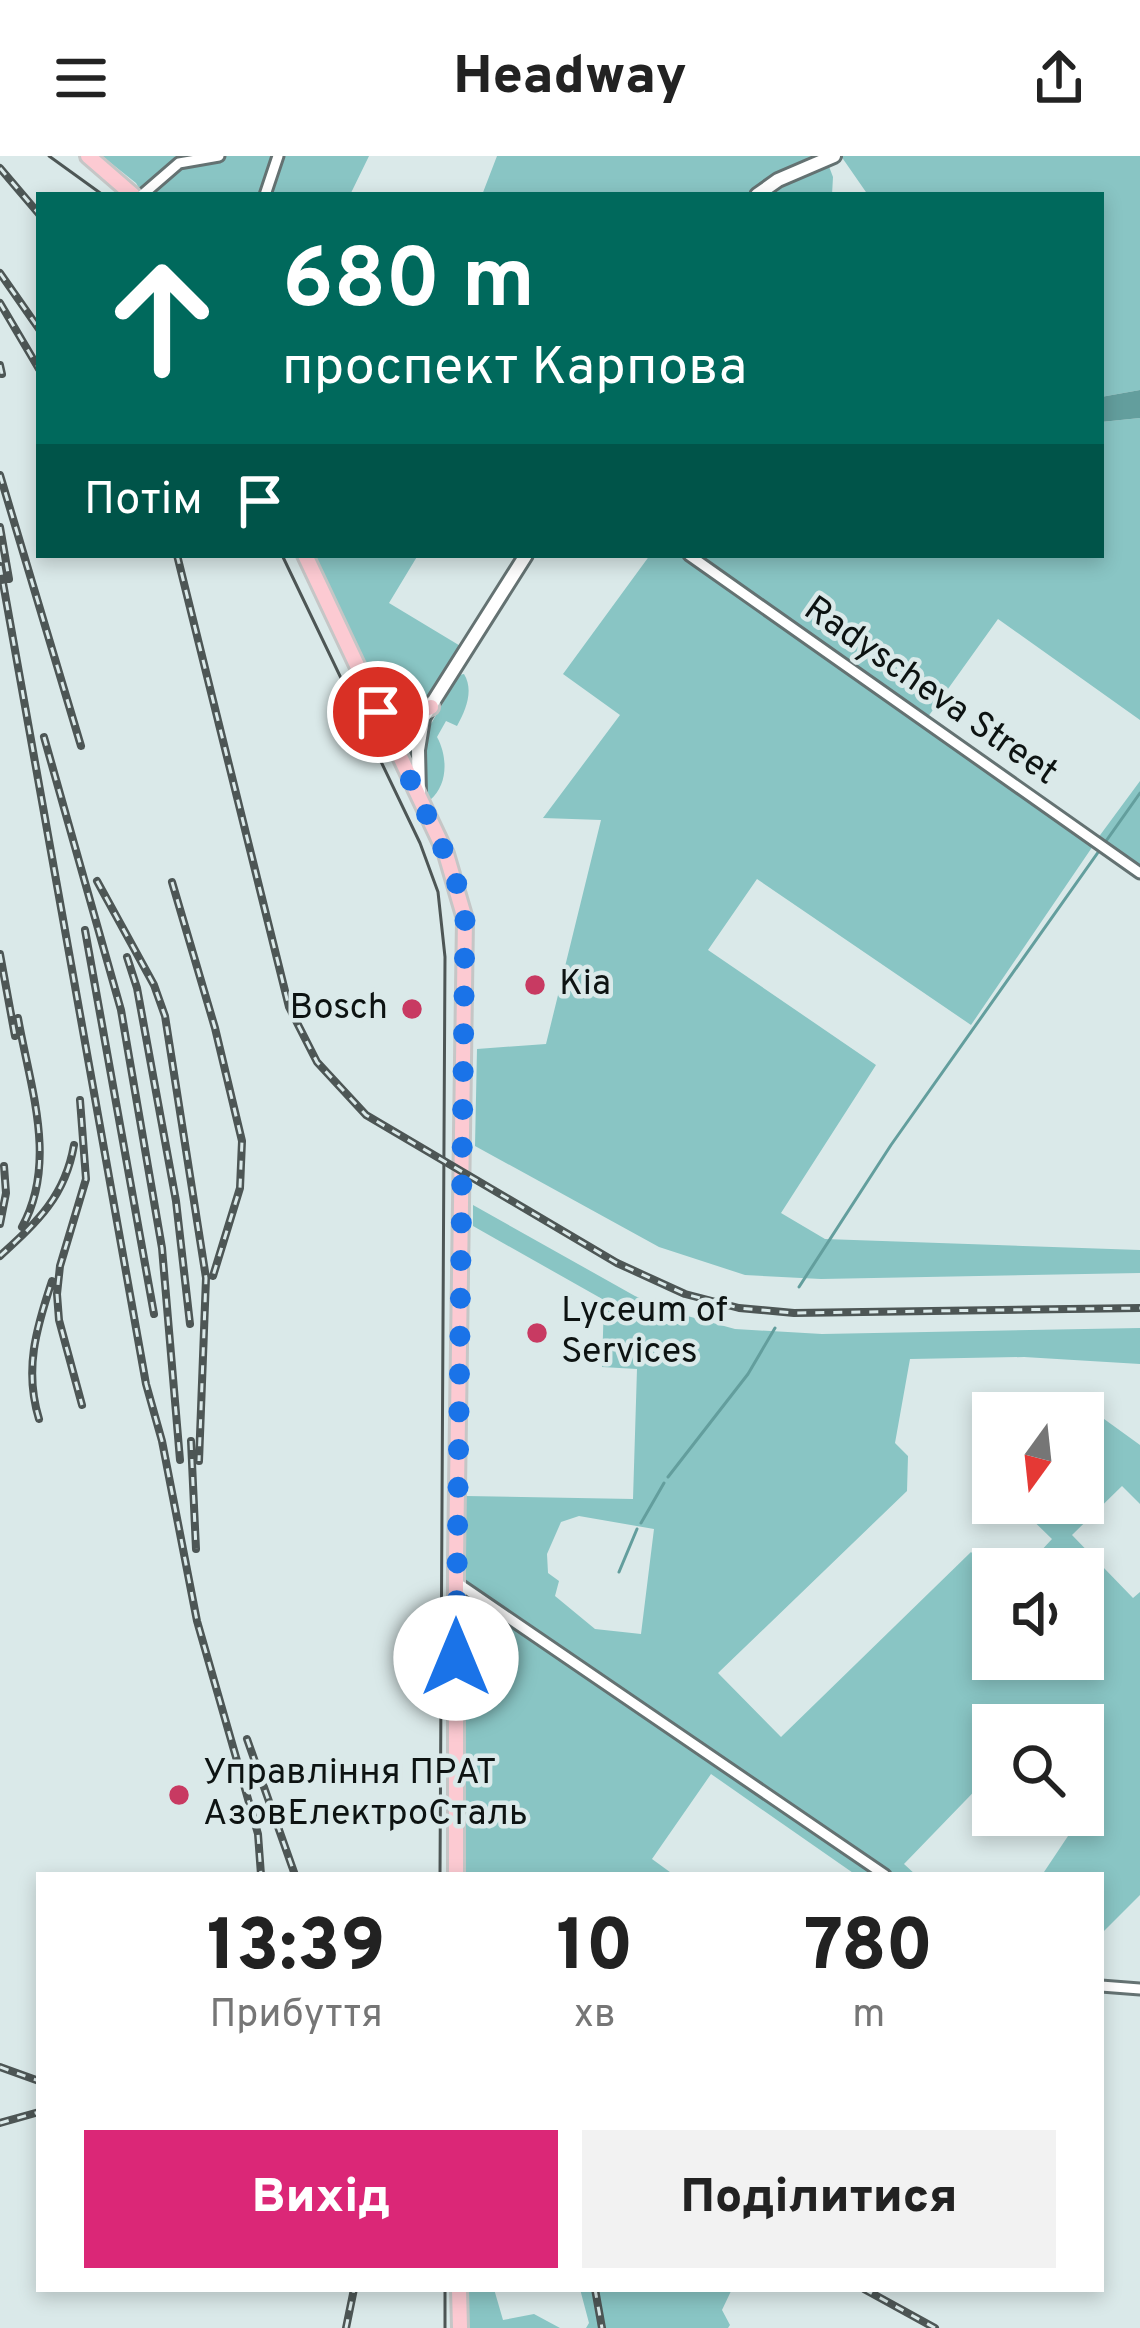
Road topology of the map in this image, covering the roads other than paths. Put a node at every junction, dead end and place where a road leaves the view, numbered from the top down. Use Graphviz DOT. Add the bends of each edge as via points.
graph roads {
  1 [pos="88,156"];
  2 [pos="219,156"];
  3 [pos="278,156"];
  4 [pos="834,156"];
  5 [pos="133,192"];
  6 [pos="141,192"];
  7 [pos="266,192"];
  8 [pos="761,192"];
  9 [pos="306,558"];
  10 [pos="524,558"];
  11 [pos="693,558"];
  12 [pos="378,712"];
  13 [pos="427,712"];
  14 [pos="394,745"];
  15 [pos="420,799"];
  16 [pos="1140,873"];
  17 [pos="456,1582"];
  18 [pos="456,1872"];
  19 [pos="881,1872"];
  20 [pos="1104,1986"];
  21 [pos="1140,1989"];
  22 [pos="459,2292"];
  23 [pos="460,2328"];
  1 -- 5 [label="main road"];
  2 -- 6 [label="street" via="185,160"];
  3 -- 7 [label="street"];
  4 -- 8 [label="main road"];
  9 -- 12 [label="main road"];
  10 -- 13 [label="main road"];
  11 -- 16 [label="street, Radyscheva Street"];
  12 -- 13 [label="main road"];
  12 -- 14 [label="main road"];
  13 -- 14 [label="main road"];
  13 -- 15 [label="main road"];
  14 -- 15 [label="main road"];
  15 -- 17 [label="main road" via="457,882 466,939"];
  17 -- 18 [label="main road"];
  17 -- 19 [label="street"];
  20 -- 21 [label="street"];
  22 -- 23 [label="main road"];
}
